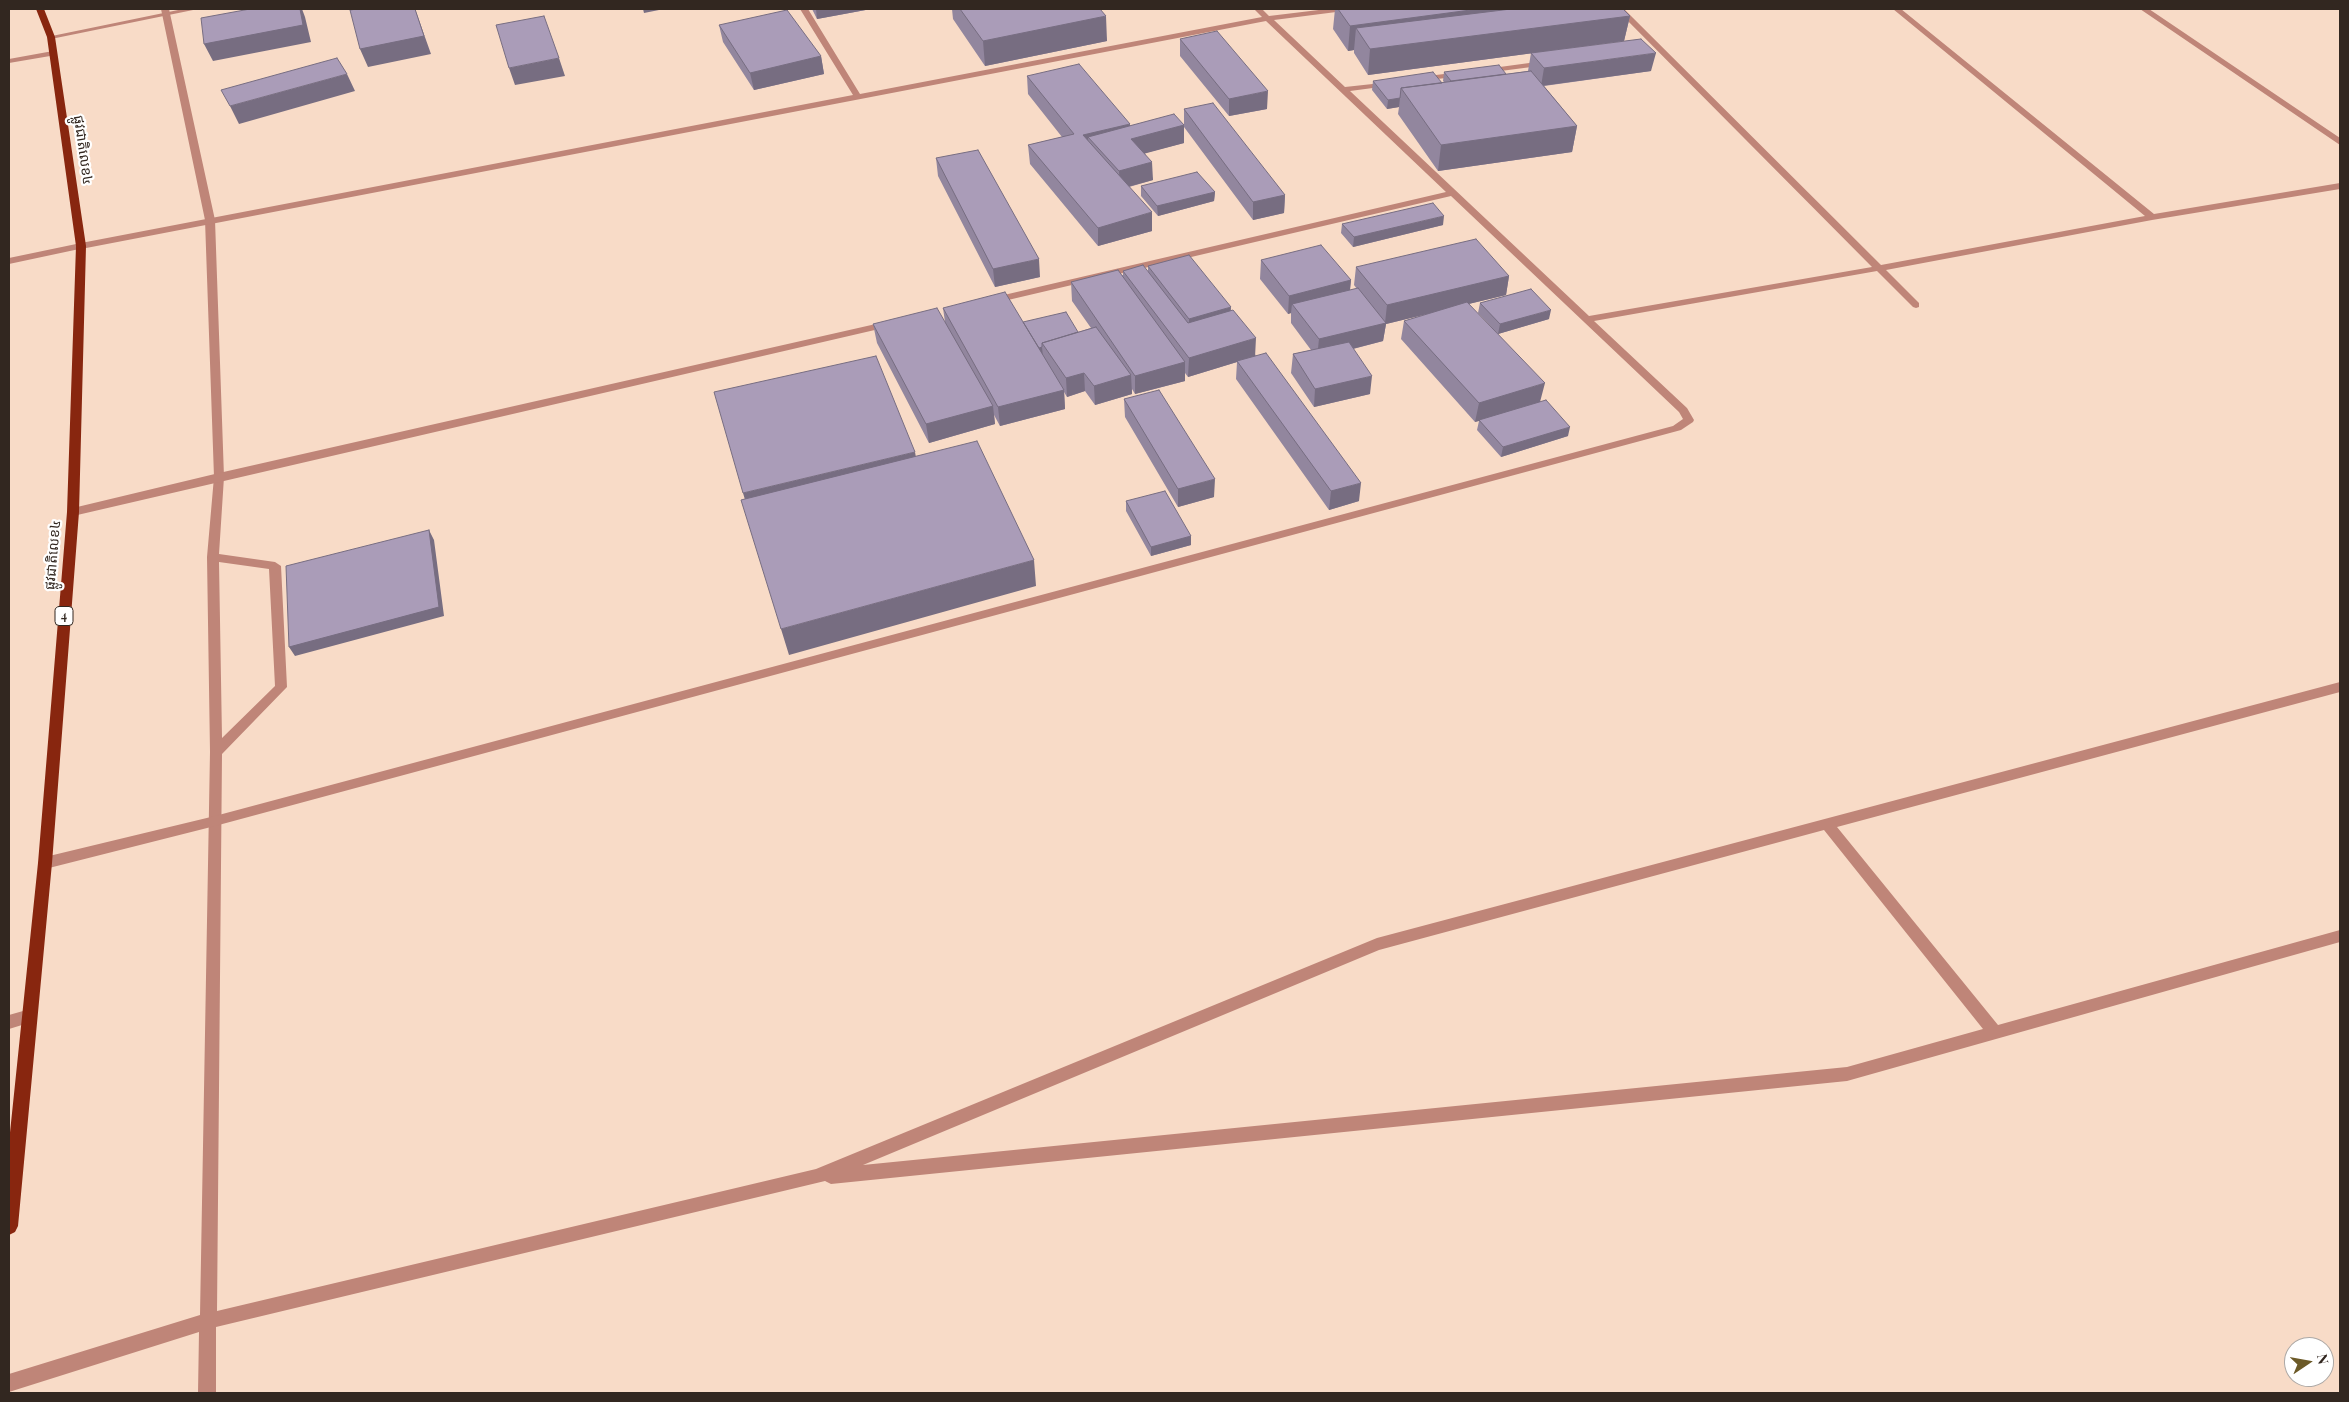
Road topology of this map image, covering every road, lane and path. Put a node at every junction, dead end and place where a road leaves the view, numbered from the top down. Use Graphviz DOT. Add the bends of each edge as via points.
graph roads {
  1 [pos="40,9"];
  2 [pos="194,9"];
  3 [pos="804,9"];
  4 [pos="1258,9"];
  5 [pos="1344,9"];
  6 [pos="1620,9"];
  7 [pos="1897,9"];
  8 [pos="2144,9"];
  9 [pos="166,11"];
  10 [pos="1268,18"];
  11 [pos="51,37"];
  12 [pos="1658,48"];
  13 [pos="1648,49"];
  14 [pos="53,53"];
  15 [pos="9,61"];
  16 [pos="1551,62"];
  17 [pos="1414,80"];
  18 [pos="1394,83"];
  19 [pos="1346,90"];
  20 [pos="858,97"];
  21 [pos="2340,142"];
  22 [pos="2340,186"];
  23 [pos="1452,193"];
  24 [pos="2152,217"];
  25 [pos="210,220"];
  26 [pos="81,246"];
  27 [pos="9,261"];
  28 [pos="1880,268"];
  29 [pos="976,304"];
  30 [pos="1916,305"];
  31 [pos="1587,319"];
  32 [pos="899,322"];
  33 [pos="219,477"];
  34 [pos="73,512"];
  35 [pos="214,557"];
  36 [pos="2340,687"];
  37 [pos="216,752"];
  38 [pos="215,821"];
  39 [pos="1827,824"];
  40 [pos="44,864"];
  41 [pos="2340,936"];
  42 [pos="30,1016"];
  43 [pos="9,1022"];
  44 [pos="1995,1033"];
  45 [pos="816,1177"];
  46 [pos="9,1226"];
  47 [pos="208,1321"];
  48 [pos="9,1383"];
  49 [pos="207,1393"];
  1 -- 11 [label="highway, ផ្លូវជាតិលេខ៤ / 4"];
  2 -- 9 [label="street"];
  3 -- 20 [label="street"];
  4 -- 10 [label="street"];
  5 -- 10 [label="street"];
  6 -- 12 [label="street"];
  7 -- 24 [label="street"];
  8 -- 21 [label="street"];
  9 -- 11 [label="street"];
  9 -- 25 [label="street"];
  10 -- 19 [label="street"];
  10 -- 20 [label="street"];
  11 -- 14 [label="highway, ផ្លូវជាតិលេខ៤ / 4"];
  12 -- 13 [label="street"];
  12 -- 28 [label="street"];
  14 -- 15 [label="street"];
  14 -- 26 [label="highway, ផ្លូវជាតិលេខ៤ / 4"];
  16 -- 17 [label="street"];
  18 -- 19 [label="street"];
  19 -- 23 [label="street"];
  20 -- 25 [label="street"];
  22 -- 24 [label="street"];
  23 -- 29 [label="street"];
  23 -- 31 [label="street"];
  24 -- 28 [label="street"];
  25 -- 26 [label="street"];
  25 -- 33 [label="street"];
  26 -- 27 [label="street"];
  26 -- 34 [label="highway, ផ្លូវជាតិលេខ៤ / 4"];
  28 -- 30 [label="street"];
  28 -- 31 [label="street"];
  31 -- 38 [label="street" via="1683,410 1689,420 1677,428"];
  32 -- 33 [label="street"];
  33 -- 34 [label="street"];
  33 -- 35 [label="street"];
  34 -- 40 [label="highway, ផ្លូវជាតិលេខ៤ / 4"];
  35 -- 37 [label="street"];
  35 -- 37 [label="street" via="276,566 280,687"];
  36 -- 39 [label="street"];
  37 -- 38 [label="street"];
  38 -- 40 [label="street"];
  38 -- 47 [label="street"];
  39 -- 44 [label="street"];
  39 -- 45 [label="street" via="1377,944"];
  40 -- 42 [label="highway, ផ្លូវជាតិលេខ៤ / 4"];
  41 -- 44 [label="street"];
  42 -- 43 [label="street"];
  42 -- 46 [label="highway, ផ្លូវជាតិលេខ៤ / 4"];
  44 -- 45 [label="street" via="1847,1074"];
  45 -- 47 [label="street"];
  47 -- 48 [label="street"];
  47 -- 49 [label="street"];
}
